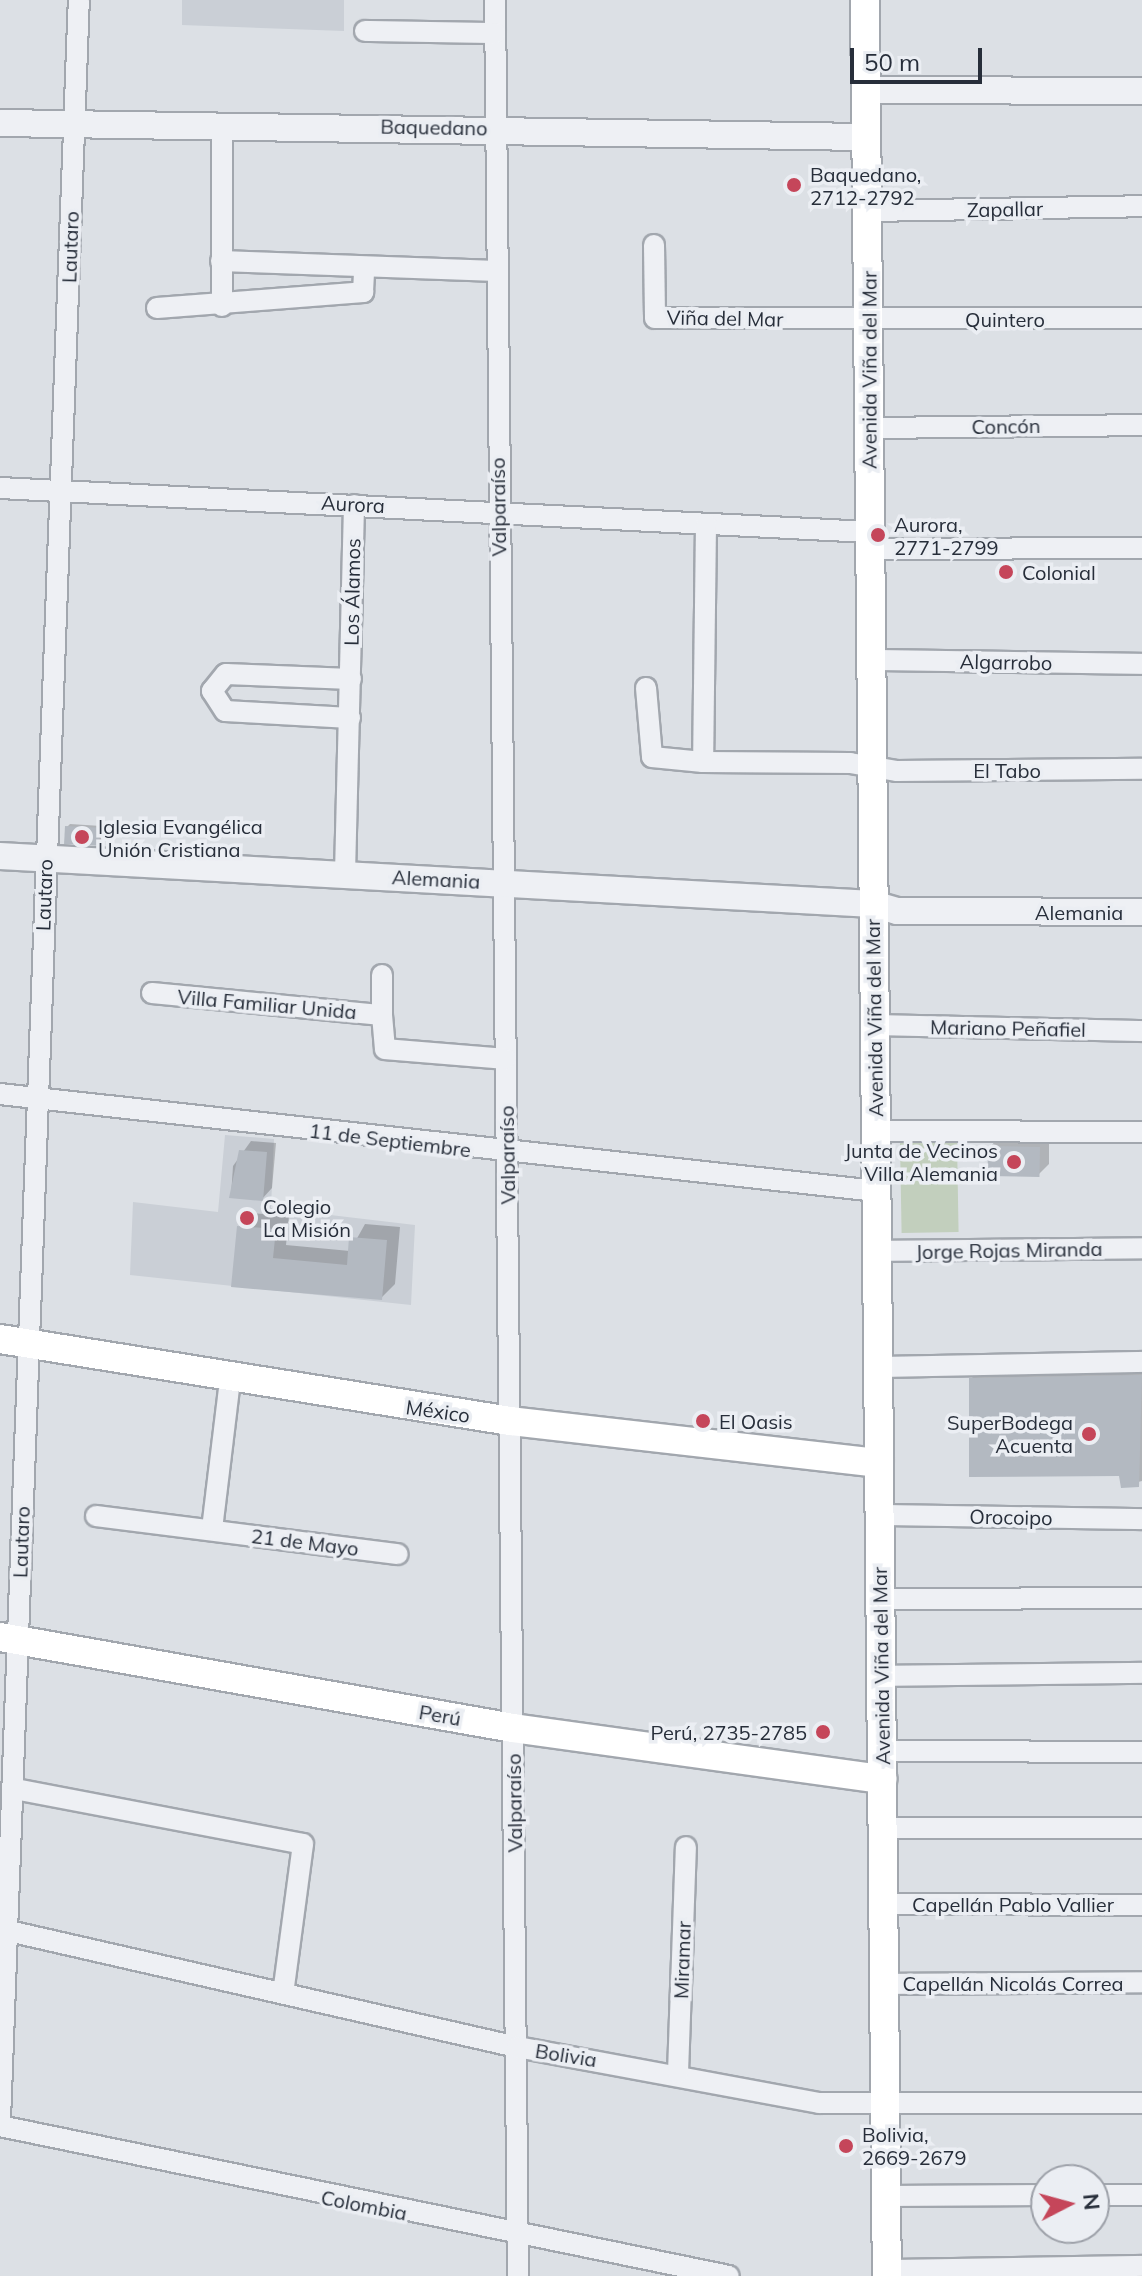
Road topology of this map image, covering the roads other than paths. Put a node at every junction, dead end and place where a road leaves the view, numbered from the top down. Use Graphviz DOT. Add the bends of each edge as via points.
graph roads {
  1 [pos="79,0"];
  2 [pos="495,0"];
  3 [pos="865,0"];
  4 [pos="365,31"];
  5 [pos="495,33"];
  6 [pos="867,90"];
  7 [pos="1142,91"];
  8 [pos="0,123"];
  9 [pos="222,125"];
  10 [pos="75,126"];
  11 [pos="497,128"];
  12 [pos="867,137"];
  13 [pos="1142,206"];
  14 [pos="868,211"];
  15 [pos="654,245"];
  16 [pos="221,261"];
  17 [pos="364,270"];
  18 [pos="497,271"];
  19 [pos="222,306"];
  20 [pos="157,308"];
  21 [pos="1142,318"];
  22 [pos="868,320"];
  23 [pos="1142,425"];
  24 [pos="869,428"];
  25 [pos="0,488"];
  26 [pos="60,491"];
  27 [pos="354,505"];
  28 [pos="498,511"];
  29 [pos="706,524"];
  30 [pos="870,541"];
  31 [pos="1142,548"];
  32 [pos="871,660"];
  33 [pos="1142,664"];
  34 [pos="351,679"];
  35 [pos="646,688"];
  36 [pos="350,718"];
  37 [pos="703,762"];
  38 [pos="871,767"];
  39 [pos="1142,769"];
  40 [pos="0,856"];
  41 [pos="45,859"];
  42 [pos="345,874"];
  43 [pos="504,882"];
  44 [pos="1142,894"];
  45 [pos="873,904"];
  46 [pos="1142,912"];
  47 [pos="382,975"];
  48 [pos="152,993"];
  49 [pos="382,1015"];
  50 [pos="874,1025"];
  51 [pos="1142,1031"];
  52 [pos="506,1059"];
  53 [pos="0,1094"];
  54 [pos="37,1098"];
  55 [pos="875,1131"];
  56 [pos="1142,1132"];
  57 [pos="507,1154"];
  58 [pos="876,1191"];
  59 [pos="1142,1248"];
  60 [pos="876,1251"];
  61 [pos="14,1341"];
  62 [pos="1142,1362"];
  63 [pos="878,1367"];
  64 [pos="230,1381"];
  65 [pos="510,1421"];
  66 [pos="879,1463"];
  67 [pos="879,1515"];
  68 [pos="96,1516"];
  69 [pos="1142,1519"];
  70 [pos="212,1529"];
  71 [pos="398,1554"];
  72 [pos="1142,1598"];
  73 [pos="880,1599"];
  74 [pos="9,1638"];
  75 [pos="1142,1673"];
  76 [pos="881,1676"];
  77 [pos="513,1728"];
  78 [pos="882,1751"];
  79 [pos="1142,1752"];
  80 [pos="882,1779"];
  81 [pos="15,1789"];
  82 [pos="883,1828"];
  83 [pos="1142,1828"];
  84 [pos="686,1847"];
  85 [pos="883,1904"];
  86 [pos="1142,1905"];
  87 [pos="6,1931"];
  88 [pos="1142,1982"];
  89 [pos="884,1984"];
  90 [pos="283,1993"];
  91 [pos="517,2047"];
  92 [pos="678,2073"];
  93 [pos="1142,2103"];
  94 [pos="885,2106"];
  95 [pos="0,2120"];
  96 [pos="0,2126"];
  97 [pos="1030,2195"];
  98 [pos="1110,2195"];
  99 [pos="1142,2195"];
  100 [pos="887,2196"];
  101 [pos="519,2235"];
  102 [pos="1142,2266"];
  103 [pos="887,2273"];
  104 [pos="518,2276"];
  105 [pos="729,2276"];
  1 -- 10 [label="street, Lautaro"];
  2 -- 5 [label="street, Valparaíso"];
  3 -- 6 [label="main road, Avenida Viña del Mar"];
  4 -- 5 [label="street"];
  5 -- 11 [label="street, Valparaíso"];
  6 -- 7 [label="street"];
  6 -- 12 [label="main road, Avenida Viña del Mar"];
  8 -- 10 [label="street, Baquedano"];
  9 -- 10 [label="street, Baquedano"];
  9 -- 11 [label="street, Baquedano"];
  9 -- 16 [label="street"];
  10 -- 26 [label="street, Lautaro"];
  11 -- 12 [label="street, Baquedano"];
  11 -- 18 [label="street, Valparaíso"];
  12 -- 14 [label="main road, Avenida Viña del Mar"];
  13 -- 14 [label="street, Zapallar"];
  14 -- 22 [label="main road, Avenida Viña del Mar"];
  15 -- 22 [label="street, Viña del Mar" via="655,318"];
  16 -- 17 [label="street"];
  16 -- 19 [label="street"];
  17 -- 18 [label="street"];
  17 -- 19 [label="street" via="363,292"];
  18 -- 28 [label="street, Valparaíso"];
  19 -- 20 [label="street"];
  21 -- 22 [label="street, Quintero"];
  22 -- 24 [label="main road, Avenida Viña del Mar"];
  23 -- 24 [label="street, Concón"];
  24 -- 30 [label="main road, Avenida Viña del Mar"];
  25 -- 26 [label="street, Aurora"];
  26 -- 27 [label="street, Aurora"];
  26 -- 41 [label="street, Lautaro"];
  27 -- 28 [label="street, Aurora"];
  27 -- 34 [label="street, Los Álamos"];
  28 -- 29 [label="street, Aurora"];
  28 -- 43 [label="street, Valparaíso"];
  29 -- 30 [label="street, Aurora"];
  29 -- 37 [label="street"];
  30 -- 31 [label="street, Aurora"];
  30 -- 32 [label="main road, Avenida Viña del Mar"];
  32 -- 33 [label="street, Algarrobo"];
  32 -- 38 [label="main road, Avenida Viña del Mar"];
  34 -- 36 [label="street, Los Álamos"];
  34 -- 36 [label="street" via="226,674 212,691 225,711"];
  35 -- 37 [label="street" via="652,757"];
  36 -- 42 [label="street, Los Álamos"];
  37 -- 38 [label="street"];
  38 -- 39 [label="street, El Tabo"];
  38 -- 45 [label="main road, Avenida Viña del Mar"];
  40 -- 41 [label="street, Alemania"];
  41 -- 42 [label="street, Alemania"];
  41 -- 54 [label="street, Lautaro"];
  42 -- 43 [label="street, Alemania"];
  43 -- 45 [label="street, Alemania"];
  43 -- 52 [label="street, Valparaíso"];
  44 -- 45 [label="street, Alemania" via="909,897"];
  45 -- 46 [label="street, Alemania" via="908,912"];
  45 -- 50 [label="main road, Avenida Viña del Mar"];
  47 -- 49 [label="street, Villa Familiar Unida"];
  48 -- 49 [label="street, Villa Familiar Unida"];
  49 -- 52 [label="street, Villa Familiar Unida" via="385,1049"];
  50 -- 51 [label="street, Mariano Peñafiel"];
  50 -- 55 [label="main road, Avenida Viña del Mar"];
  52 -- 57 [label="street, Valparaíso"];
  53 -- 54 [label="street, 11 de Septiembre"];
  54 -- 57 [label="street, 11 de Septiembre"];
  54 -- 61 [label="street, Lautaro"];
  55 -- 56 [label="street"];
  55 -- 58 [label="main road, Avenida Viña del Mar"];
  57 -- 58 [label="street, 11 de Septiembre"];
  57 -- 65 [label="street, Valparaíso"];
  58 -- 60 [label="main road, Avenida Viña del Mar"];
  59 -- 60 [label="street, Jorge Rojas Miranda"];
  60 -- 63 [label="main road, Avenida Viña del Mar"];
  61 -- 64 [label="main road, México"];
  61 -- 74 [label="street, Lautaro"];
  62 -- 63 [label="street"];
  63 -- 66 [label="main road, Avenida Viña del Mar"];
  64 -- 65 [label="main road, México"];
  64 -- 70 [label="street"];
  65 -- 66 [label="main road, México"];
  65 -- 77 [label="street, Valparaíso"];
  66 -- 67 [label="main road, Avenida Viña del Mar"];
  67 -- 69 [label="street, Orocoipo"];
  67 -- 73 [label="main road, Avenida Viña del Mar"];
  68 -- 70 [label="street, 21 de Mayo"];
  70 -- 71 [label="street, 21 de Mayo"];
  72 -- 73 [label="street"];
  73 -- 76 [label="main road, Avenida Viña del Mar"];
  74 -- 77 [label="main road, Perú"];
  74 -- 81 [label="street, Lautaro"];
  75 -- 76 [label="street"];
  76 -- 78 [label="main road, Avenida Viña del Mar"];
  77 -- 80 [label="main road, Perú"];
  77 -- 91 [label="street, Valparaíso"];
  78 -- 79 [label="street"];
  78 -- 80 [label="main road, Avenida Viña del Mar"];
  80 -- 82 [label="main road, Avenida Viña del Mar"];
  81 -- 87 [label="street, Lautaro"];
  81 -- 90 [label="street" via="303,1844"];
  82 -- 83 [label="street"];
  82 -- 85 [label="main road, Avenida Viña del Mar"];
  84 -- 92 [label="street, Miramar"];
  85 -- 86 [label="street, Capellán Pablo Vallier"];
  85 -- 89 [label="main road, Avenida Viña del Mar"];
  87 -- 90 [label="street, Bolivia"];
  87 -- 95 [label="street, Lautaro"];
  88 -- 89 [label="street, Capellán Nicolás Correa"];
  89 -- 94 [label="main road, Avenida Viña del Mar"];
  90 -- 91 [label="street, Bolivia"];
  91 -- 92 [label="street, Bolivia"];
  91 -- 101 [label="street, Valparaíso"];
  92 -- 94 [label="street, Bolivia" via="819,2103"];
  93 -- 94 [label="street, Bolivia"];
  94 -- 100 [label="main road, Avenida Viña del Mar"];
  96 -- 101 [label="street, Colombia"];
  97 -- 100 [label="street"];
  98 -- 99 [label="street"];
  100 -- 103 [label="main road, Avenida Viña del Mar"];
  101 -- 104 [label="street, Valparaíso"];
  101 -- 105 [label="street, Colombia"];
  102 -- 103 [label="street"];
}
